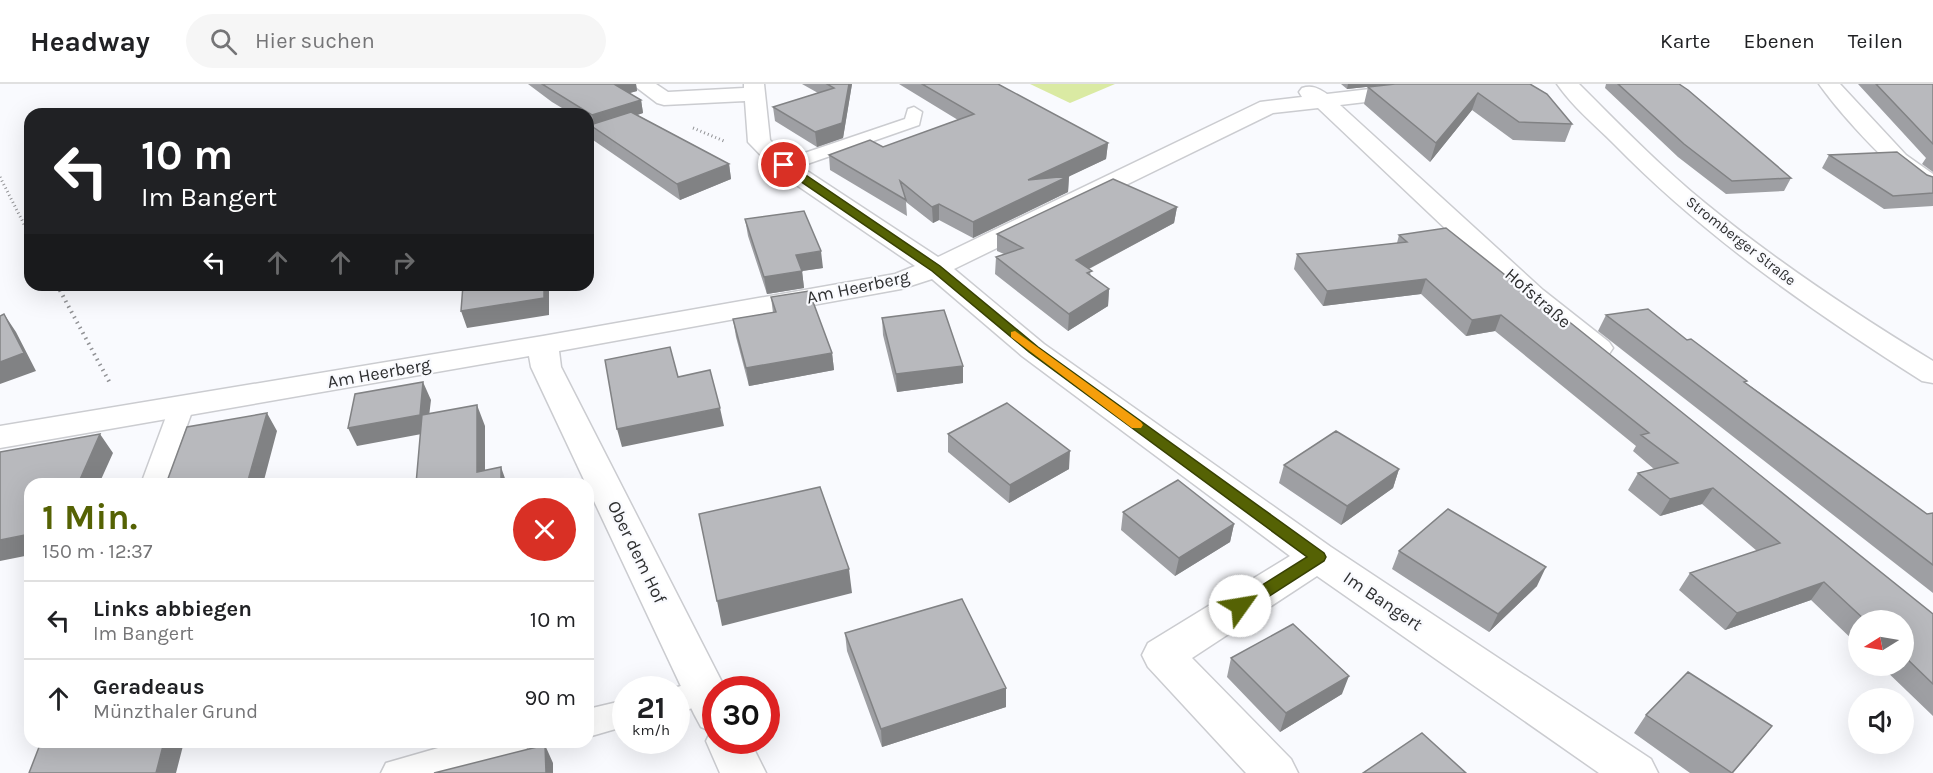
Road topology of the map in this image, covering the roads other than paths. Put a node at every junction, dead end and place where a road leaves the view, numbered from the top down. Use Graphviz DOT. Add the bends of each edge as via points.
graph roads {
  1 [pos="642,84"];
  2 [pos="1295,84"];
  3 [pos="1467,84"];
  4 [pos="1567,84"];
  5 [pos="1829,84"];
  6 [pos="754,89"];
  7 [pos="1322,100"];
  8 [pos="914,112"];
  9 [pos="784,165"];
  10 [pos="1933,185"];
  11 [pos="936,268"];
  12 [pos="543,345"];
  13 [pos="1617,363"];
  14 [pos="1933,374"];
  15 [pos="182,406"];
  16 [pos="0,437"];
  17 [pos="155,478"];
  18 [pos="1318,557"];
  19 [pos="699,702"];
  20 [pos="612,717"];
  21 [pos="594,721"];
  22 [pos="492,748"];
  23 [pos="734,754"];
  24 [pos="398,773"];
  25 [pos="743,773"];
  26 [pos="1275,773"];
  27 [pos="1635,773"];
  1 -- 6 [label="street" via="664,99"];
  2 -- 7 [label="street, Hofstraße"];
  3 -- 7 [label="street, Am Heerberg"];
  4 -- 14 [label="street, Stromberger Straße" via="1663,179 1727,233"];
  5 -- 10 [label="street" via="1898,160"];
  6 -- 9 [label="street, Im Bangert" via="759,142"];
  7 -- 11 [label="street, Am Heerberg" via="1268,107"];
  7 -- 13 [label="street, Hofstraße" via="1533,296"];
  8 -- 9 [label="lane" via="913,122"];
  9 -- 11 [label="street, Im Bangert"];
  11 -- 12 [label="street, Am Heerberg" via="901,281"];
  11 -- 18 [label="street, Im Bangert" via="1033,350"];
  12 -- 15 [label="street, Am Heerberg"];
  12 -- 19 [label="street, Ober dem Hof" via="546,367"];
  15 -- 16 [label="street, Am Heerberg"];
  15 -- 17 [label="lane"];
  18 -- 26 [label="street" via="1163,655"];
  18 -- 27 [label="street, Im Bangert"];
  20 -- 21 [label="lane"];
  22 -- 24 [label="lane"];
  23 -- 25 [label="street"];
}
